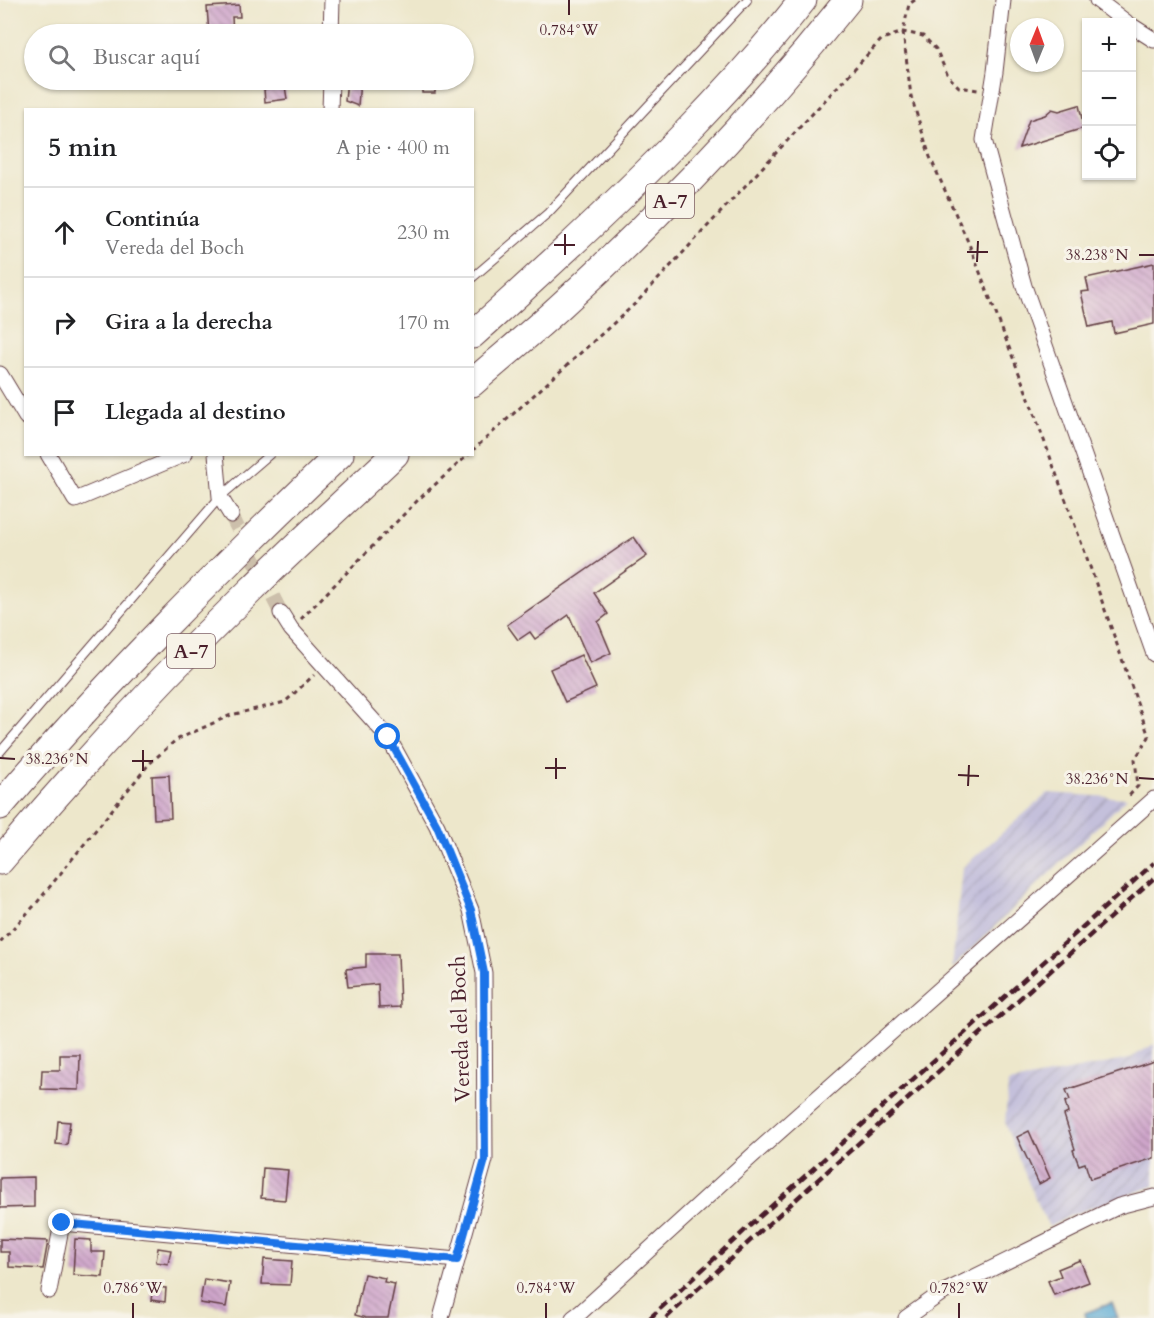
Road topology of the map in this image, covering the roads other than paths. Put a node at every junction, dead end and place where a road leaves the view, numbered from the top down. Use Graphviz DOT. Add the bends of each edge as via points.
graph roads {
  1 [pos="332,0"];
  2 [pos="747,0"];
  3 [pos="803,0"];
  4 [pos="848,0"];
  5 [pos="1003,0"];
  6 [pos="1097,0"];
  7 [pos="1121,18"];
  8 [pos="332,24"];
  9 [pos="1136,29"];
  10 [pos="1154,40"];
  11 [pos="331,90"];
  12 [pos="330,108"];
  13 [pos="474,276"];
  14 [pos="474,333"];
  15 [pos="0,374"];
  16 [pos="474,381"];
  17 [pos="24,414"];
  18 [pos="49,456"];
  19 [pos="180,456"];
  20 [pos="216,456"];
  21 [pos="268,456"];
  22 [pos="338,456"];
  23 [pos="393,456"];
  24 [pos="220,497"];
  25 [pos="231,515"];
  26 [pos="281,613"];
  27 [pos="1154,654"];
  28 [pos="0,752"];
  29 [pos="1154,799"];
  30 [pos="0,806"];
  31 [pos="0,861"];
  32 [pos="1154,1197"];
  33 [pos="457,1260"];
  34 [pos="49,1292"];
  35 [pos="441,1318"];
  36 [pos="573,1318"];
  37 [pos="906,1318"];
  1 -- 8 [label="street"];
  2 -- 13 [label="lane" via="548,213"];
  3 -- 14 [label="highway, A-7" via="674,145"];
  4 -- 16 [label="highway, A-7" via="757,109 693,177 565,303"];
  5 -- 27 [label="street" via="984,140 1024,286"];
  6 -- 7 [label="street"];
  9 -- 10 [label="street"];
  11 -- 12 [label="street"];
  15 -- 17 [label="street"];
  18 -- 19 [label="street" via="75,500"];
  20 -- 24 [label="street"];
  21 -- 24 [label="lane"];
  22 -- 30 [label="highway, A-7" via="146,645"];
  23 -- 31 [label="highway, A-7" via="250,590 137,706"];
  24 -- 25 [label="street"];
  24 -- 28 [label="lane"];
  26 -- 33 [label="street, Vereda del Boch" via="388,737 437,826 471,910 484,973 485,1160"];
  29 -- 36 [label="street"];
  32 -- 37 [label="street" via="1100,1215 940,1294"];
  33 -- 34 [label="street" via="62,1223"];
  33 -- 35 [label="street, Vereda del Boch"];
}
